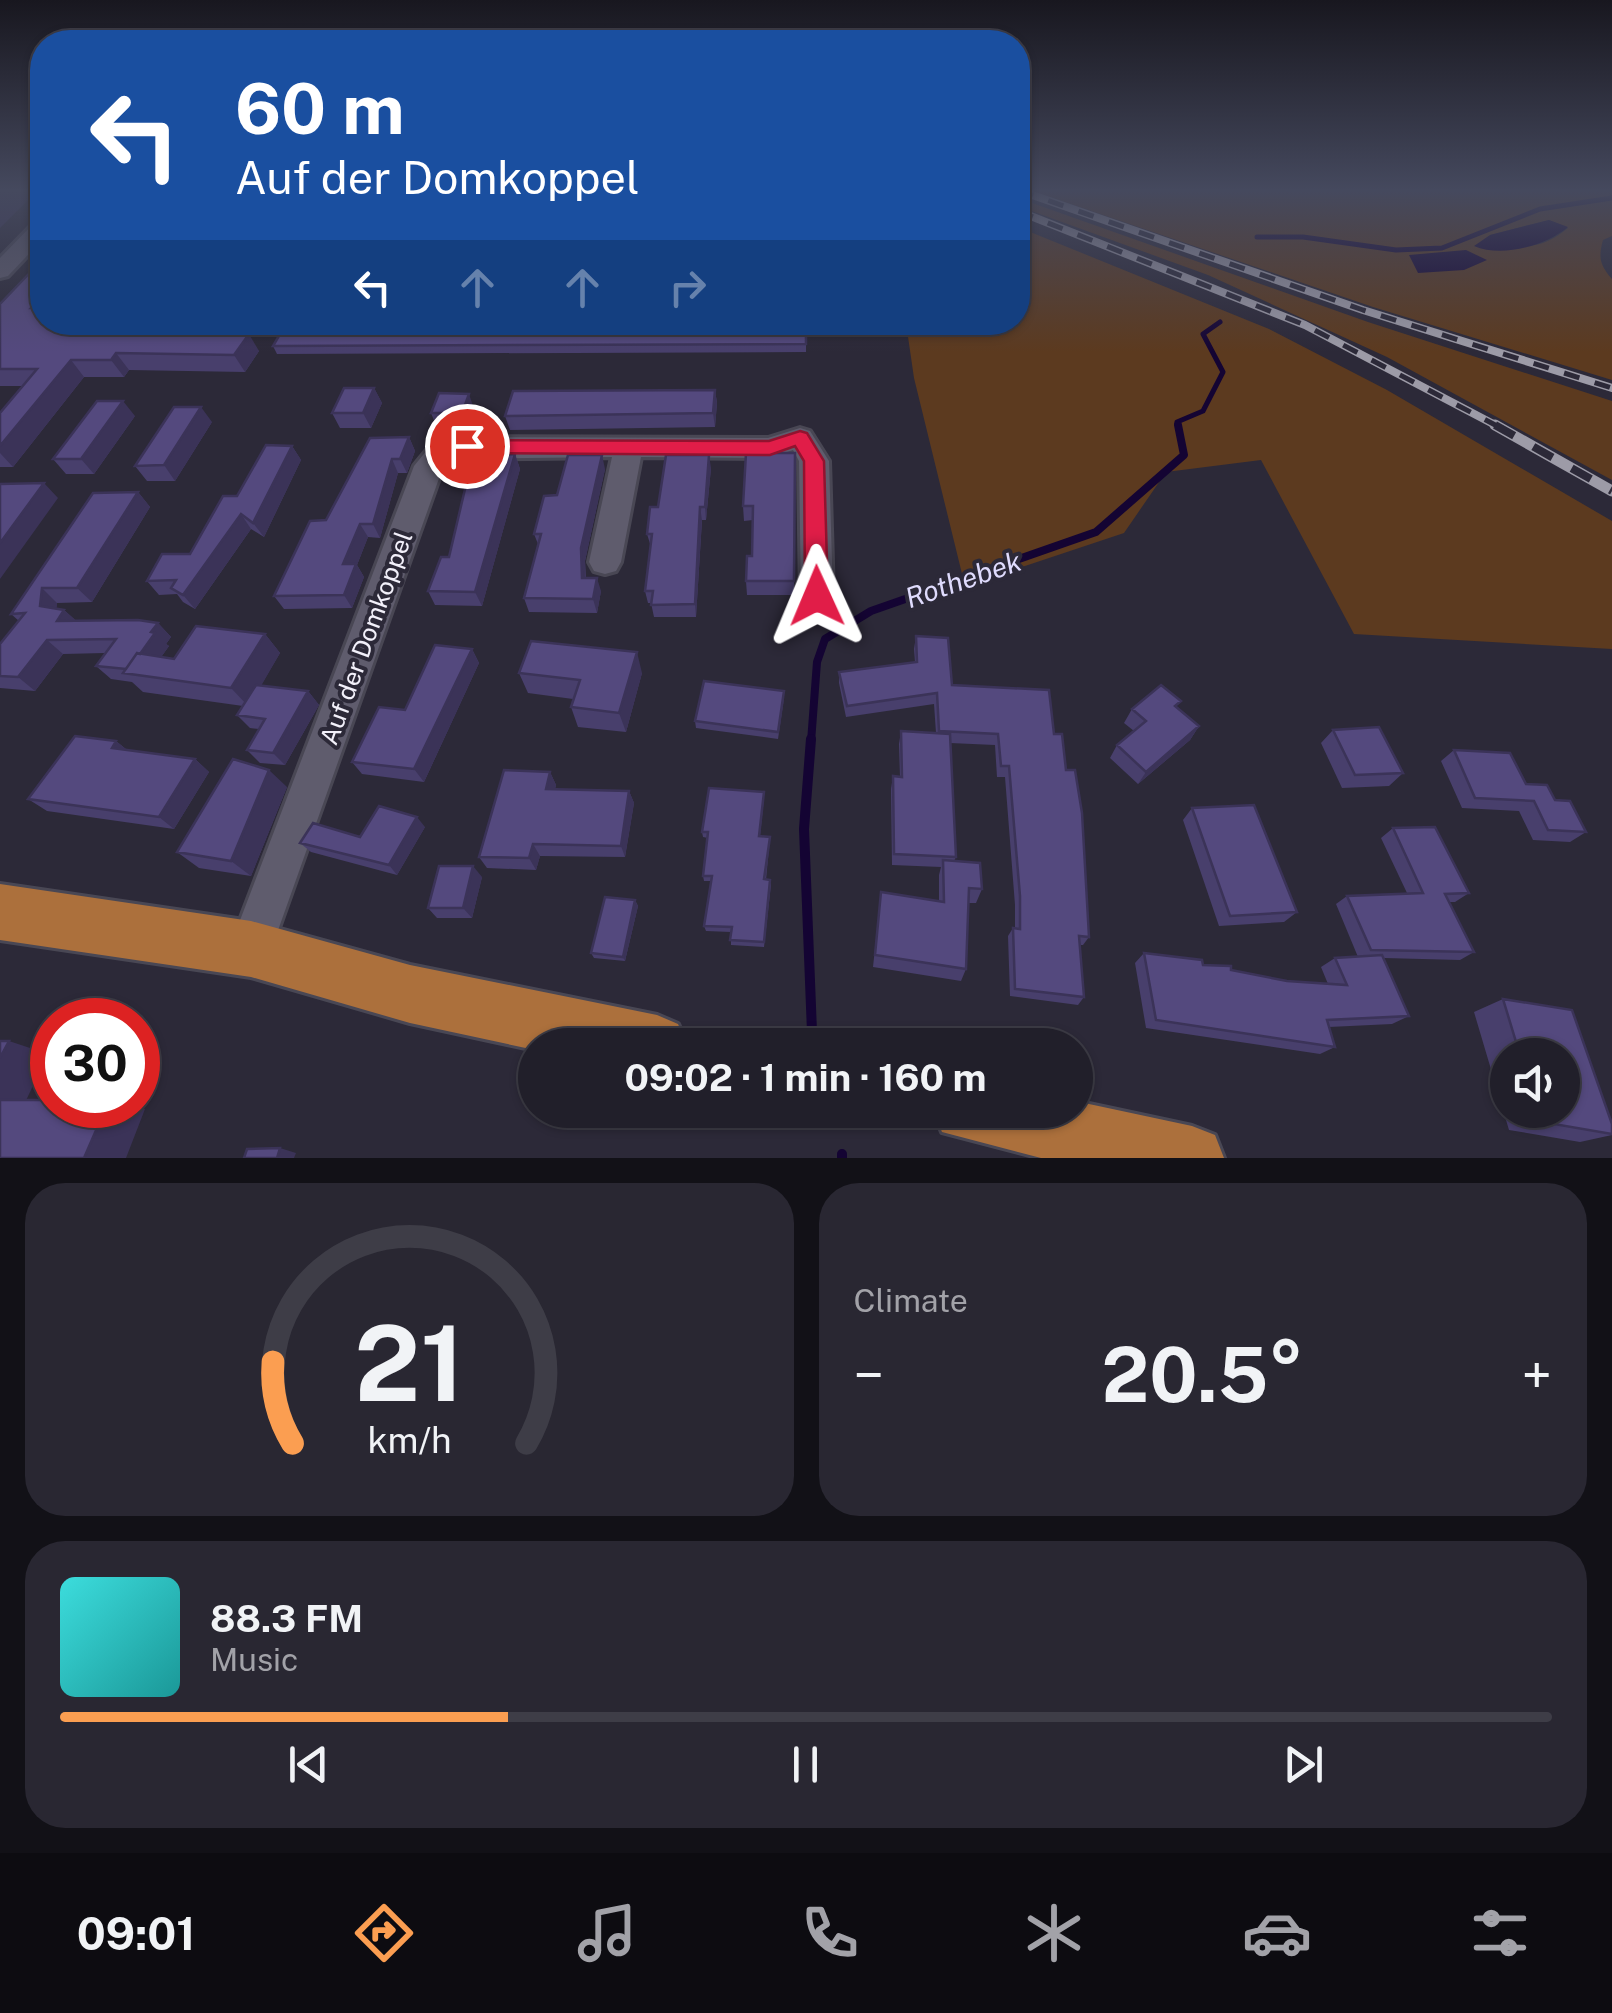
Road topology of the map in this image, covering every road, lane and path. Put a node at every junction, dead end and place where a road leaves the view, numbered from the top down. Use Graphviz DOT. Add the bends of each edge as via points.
graph roads {
  1 [pos="26,244"];
  2 [pos="0,271"];
  3 [pos="630,447"];
  4 [pos="606,562"];
  5 [pos="817,596"];
  6 [pos="0,912"];
  7 [pos="251,949"];
  8 [pos="574,1028"];
  9 [pos="1050,1128"];
  10 [pos="1192,1158"];
  1 -- 2 [label="street"];
  3 -- 4 [label="street"];
  3 -- 5 [label="street, Auf der Domkoppel" via="770,448 800,438 814,461"];
  3 -- 7 [label="street, Auf der Domkoppel" via="467,446 442,451 429,466"];
  6 -- 7 [label="main road"];
  7 -- 8 [label="main road" via="410,994"];
  9 -- 10 [label="main road"];
}
